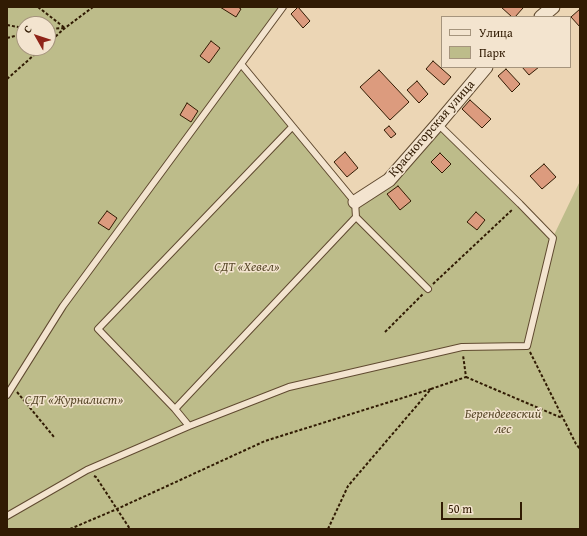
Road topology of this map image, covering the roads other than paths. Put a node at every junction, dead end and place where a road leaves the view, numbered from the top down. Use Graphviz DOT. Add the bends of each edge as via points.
graph roads {
  1 [pos="283,7"];
  2 [pos="553,7"];
  3 [pos="542,16"];
  4 [pos="241,64"];
  5 [pos="485,68"];
  6 [pos="438,124"];
  7 [pos="292,127"];
  8 [pos="355,202"];
  9 [pos="356,217"];
  10 [pos="428,289"];
  11 [pos="7,395"];
  12 [pos="175,409"];
  13 [pos="190,426"];
  14 [pos="7,516"];
  1 -- 4 [label="lane"];
  2 -- 3 [label="street"];
  4 -- 7 [label="lane"];
  4 -- 11 [label="lane" via="63,306"];
  5 -- 6 [label="street, Красногорская улица"];
  6 -- 8 [label="street, Красногорская улица" via="389,180"];
  6 -- 13 [label="lane" via="553,238 527,346 462,347 289,387"];
  7 -- 8 [label="lane"];
  7 -- 12 [label="lane" via="98,329"];
  8 -- 9 [label="lane"];
  9 -- 10 [label="lane"];
  9 -- 12 [label="lane"];
  12 -- 13 [label="lane"];
  13 -- 14 [label="lane" via="87,470"];
}
